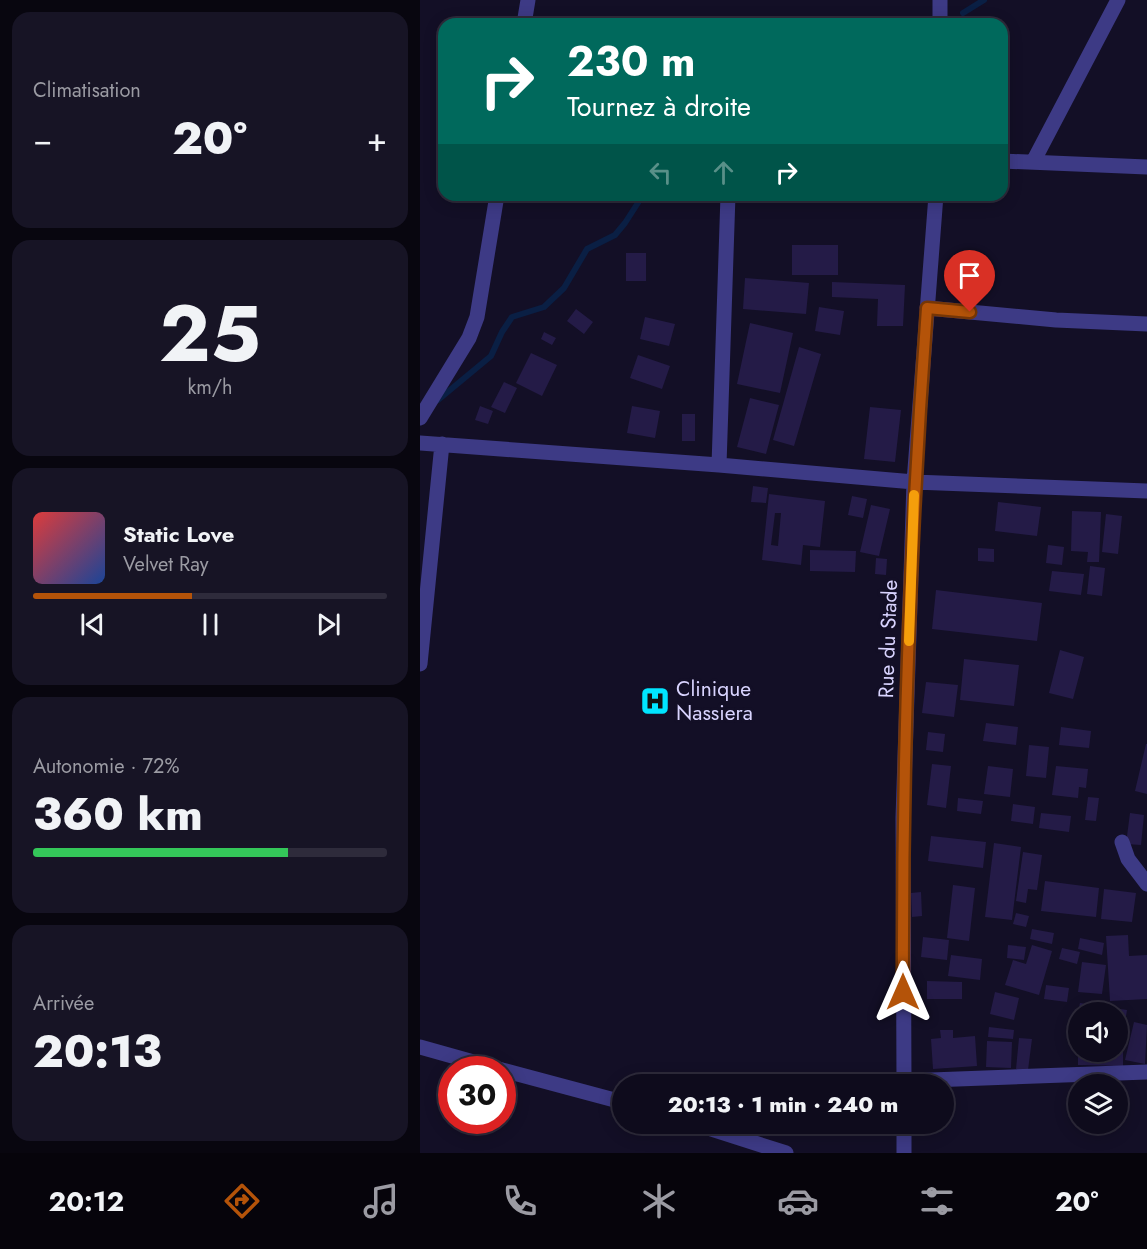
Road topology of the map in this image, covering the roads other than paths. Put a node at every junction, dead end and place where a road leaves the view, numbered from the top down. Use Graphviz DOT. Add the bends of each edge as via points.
graph roads {
  1 [pos="528,0"];
  2 [pos="940,0"];
  3 [pos="1118,0"];
  4 [pos="525,18"];
  5 [pos="940,18"];
  6 [pos="1008,161"];
  7 [pos="1033,162"];
  8 [pos="1147,167"];
  9 [pos="496,201"];
  10 [pos="728,201"];
  11 [pos="936,201"];
  12 [pos="927,308"];
  13 [pos="1147,324"];
  14 [pos="420,418"];
  15 [pos="420,443"];
  16 [pos="442,444"];
  17 [pos="719,465"];
  18 [pos="915,482"];
  19 [pos="1147,491"];
  20 [pos="420,664"];
  21 [pos="1122,842"];
  22 [pos="1147,884"];
  23 [pos="420,1047"];
  24 [pos="452,1056"];
  25 [pos="1147,1072"];
  26 [pos="516,1074"];
  27 [pos="904,1074"];
  28 [pos="954,1081"];
  29 [pos="612,1099"];
  30 [pos="727,1134"];
  31 [pos="904,1134"];
  32 [pos="786,1153"];
  33 [pos="904,1153"];
  1 -- 4 [label="street"];
  2 -- 5 [label="street"];
  3 -- 7 [label="street"];
  6 -- 7 [label="street"];
  7 -- 8 [label="street"];
  9 -- 14 [label="street" via="477,317 469,338"];
  10 -- 17 [label="street"];
  11 -- 12 [label="street, Rue du Stade"];
  12 -- 13 [label="street"];
  12 -- 18 [label="street, Rue du Stade"];
  15 -- 16 [label="street"];
  16 -- 17 [label="street"];
  16 -- 20 [label="street"];
  17 -- 18 [label="street"];
  18 -- 19 [label="street"];
  18 -- 27 [label="street, Rue du Stade" via="903,818"];
  21 -- 22 [label="street" via="1128,859"];
  23 -- 24 [label="street"];
  25 -- 28 [label="street"];
  26 -- 29 [label="street"];
  30 -- 32 [label="street"];
  31 -- 33 [label="street"];
}
